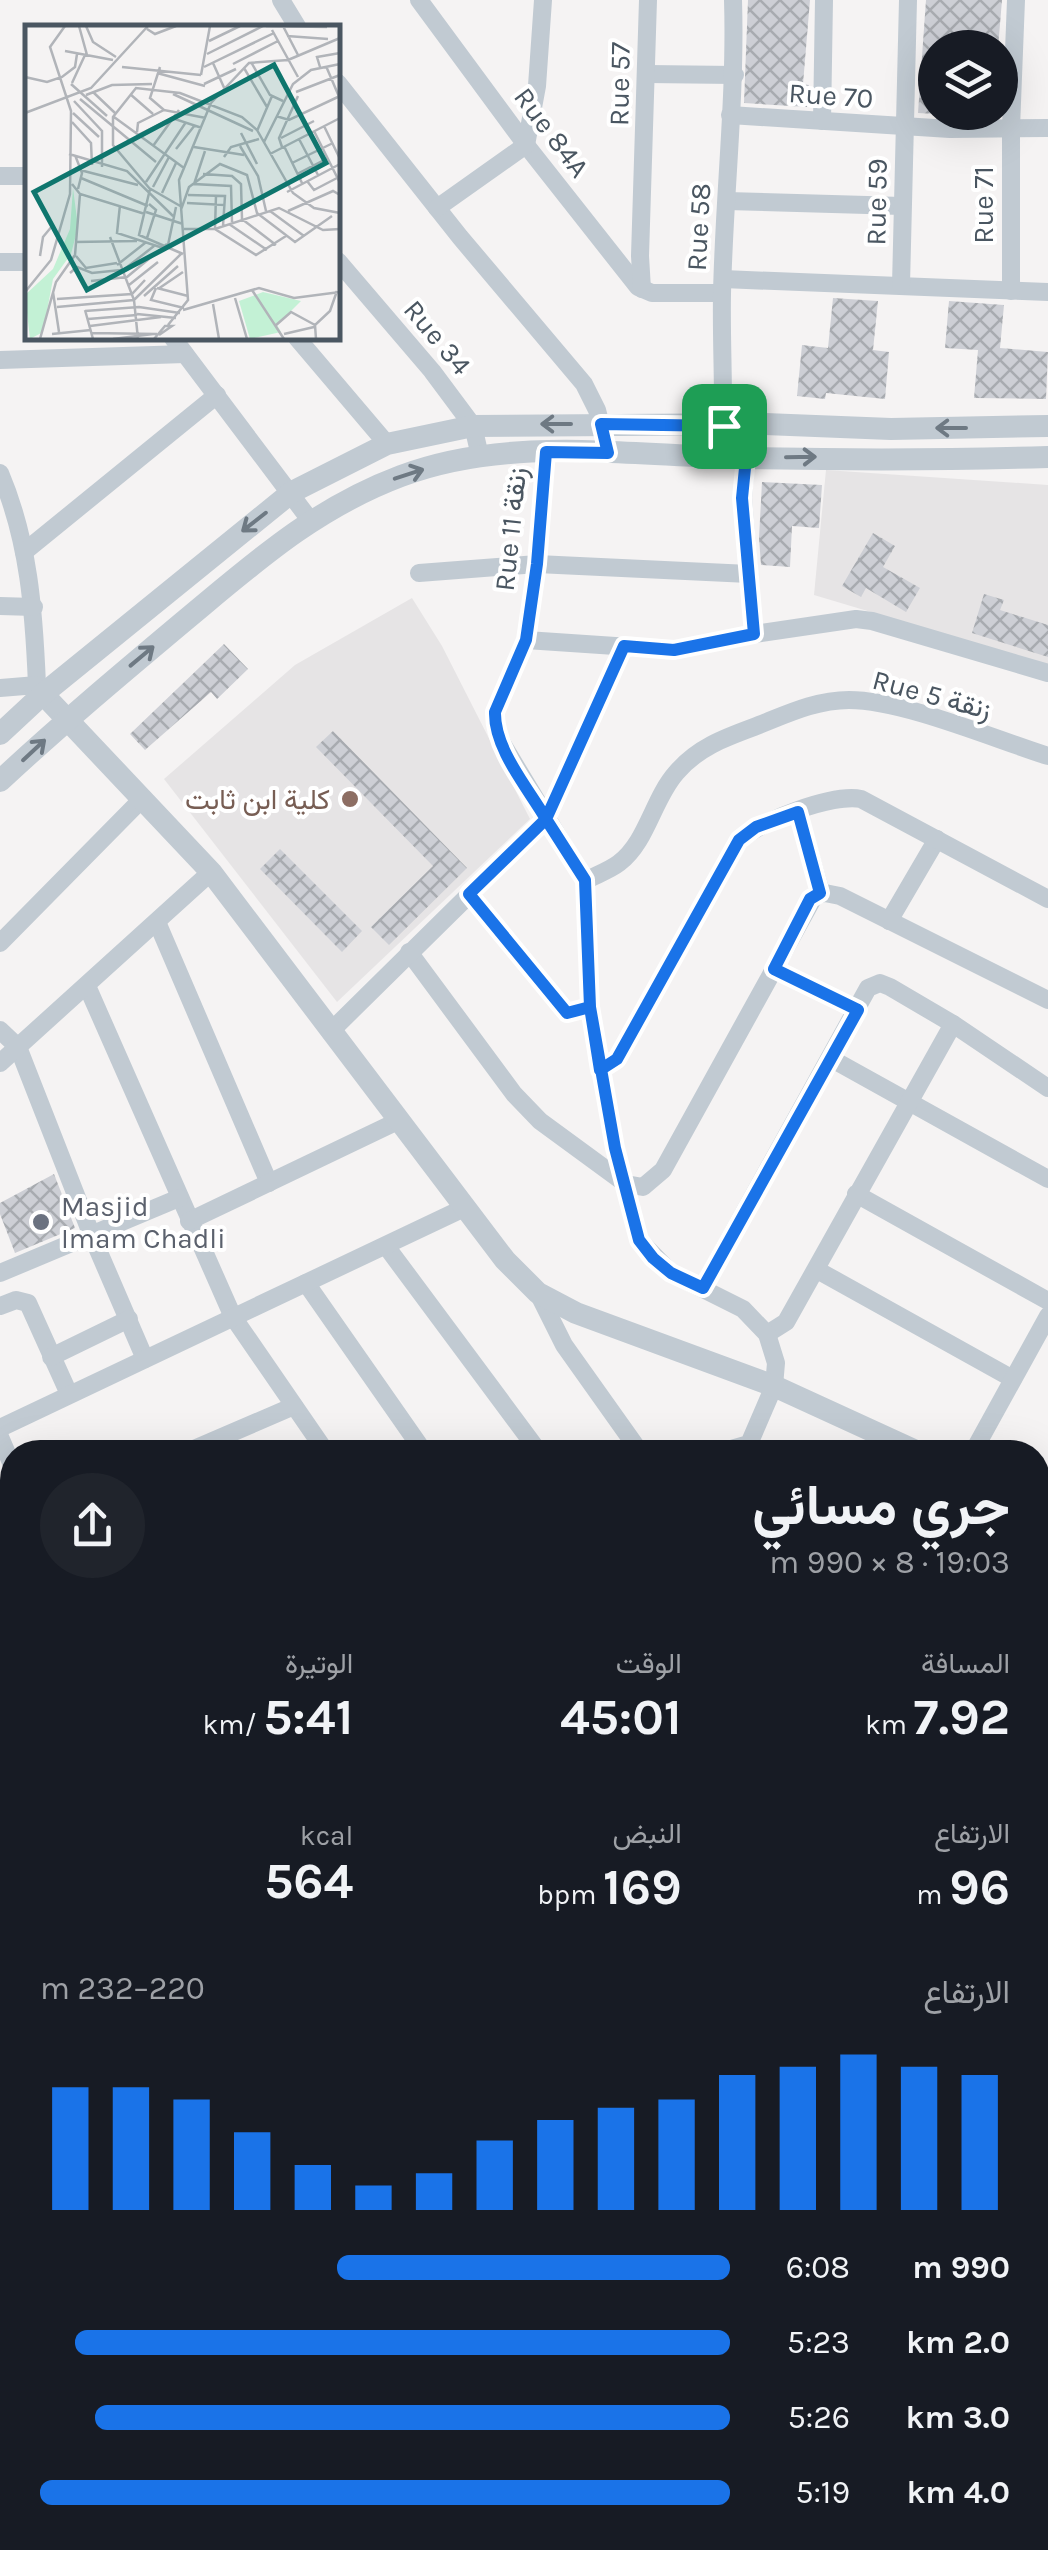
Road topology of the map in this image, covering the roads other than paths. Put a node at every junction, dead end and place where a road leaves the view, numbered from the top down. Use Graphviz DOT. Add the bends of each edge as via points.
graph roads {
  1 [pos="281,0"];
  2 [pos="419,0"];
  3 [pos="543,0"];
  4 [pos="648,0"];
  5 [pos="734,0"];
  6 [pos="824,0"];
  7 [pos="908,0"];
  8 [pos="1016,0"];
  9 [pos="296,25"];
  10 [pos="1015,30"];
  11 [pos="647,74"];
  12 [pos="735,75"];
  13 [pos="340,88"];
  14 [pos="730,115"];
  15 [pos="822,121"];
  16 [pos="904,127"];
  17 [pos="918,127"];
  18 [pos="1018,128"];
  19 [pos="1048,128"];
  20 [pos="1011,130"];
  21 [pos="526,144"];
  22 [pos="727,201"];
  23 [pos="902,206"];
  24 [pos="437,208"];
  25 [pos="340,263"];
  26 [pos="901,285"];
  27 [pos="722,286"];
  28 [pos="644,290"];
  29 [pos="1011,291"];
  30 [pos="1048,292"];
  31 [pos="174,340"];
  32 [pos="299,340"];
  33 [pos="185,354"];
  34 [pos="0,360"];
  35 [pos="217,396"];
  36 [pos="601,424"];
  37 [pos="473,426"];
  38 [pos="724,426"];
  39 [pos="1048,426"];
  40 [pos="387,444"];
  41 [pos="546,452"];
  42 [pos="608,453"];
  43 [pos="480,456"];
  44 [pos="734,457"];
  45 [pos="1048,457"];
  46 [pos="0,473"];
  47 [pos="292,492"];
  48 [pos="8,512"];
  49 [pos="310,520"];
  50 [pos="24,552"];
  51 [pos="537,564"];
  52 [pos="420,573"];
  53 [pos="749,574"];
  54 [pos="0,606"];
  55 [pos="34,607"];
  56 [pos="754,634"];
  57 [pos="526,640"];
  58 [pos="624,646"];
  59 [pos="1048,673"];
  60 [pos="0,688"];
  61 [pos="40,689"];
  62 [pos="68,718"];
  63 [pos="0,734"];
  64 [pos="1048,756"];
  65 [pos="0,781"];
  66 [pos="144,798"];
  67 [pos="798,812"];
  68 [pos="546,819"];
  69 [pos="937,839"];
  70 [pos="210,872"];
  71 [pos="585,880"];
  72 [pos="820,893"];
  73 [pos="469,894"];
  74 [pos="1048,899"];
  75 [pos="889,921"];
  76 [pos="157,922"];
  77 [pos="0,942"];
  78 [pos="409,952"];
  79 [pos="774,969"];
  80 [pos="88,986"];
  81 [pos="1048,1000"];
  82 [pos="590,1007"];
  83 [pos="858,1010"];
  84 [pos="953,1024"];
  85 [pos="0,1030"];
  86 [pos="330,1032"];
  87 [pos="18,1048"];
  88 [pos="830,1058"];
  89 [pos="0,1063"];
  90 [pos="600,1070"];
  91 [pos="1048,1088"];
  92 [pos="908,1102"];
  93 [pos="400,1120"];
  94 [pos="1048,1179"];
  95 [pos="269,1183"];
  96 [pos="626,1184"];
  97 [pos="856,1194"];
  98 [pos="178,1198"];
  99 [pos="464,1208"];
  100 [pos="189,1221"];
  101 [pos="92,1236"];
  102 [pos="386,1246"];
  103 [pos="816,1270"];
  104 [pos="0,1273"];
  105 [pos="306,1283"];
  106 [pos="703,1288"];
  107 [pos="538,1292"];
  108 [pos="1048,1301"];
  109 [pos="0,1306"];
  110 [pos="1048,1316"];
  111 [pos="233,1318"];
  112 [pos="128,1319"];
  113 [pos="767,1334"];
  114 [pos="51,1357"];
  115 [pos="145,1358"];
  116 [pos="1013,1379"];
  117 [pos="774,1386"];
  118 [pos="69,1394"];
  119 [pos="294,1406"];
  120 [pos="0,1428"];
  121 [pos="229,1440"];
  122 [pos="318,1440"];
  123 [pos="416,1440"];
  124 [pos="530,1440"];
  125 [pos="632,1440"];
  126 [pos="757,1440"];
  127 [pos="892,1440"];
  128 [pos="980,1440"];
  1 -- 9 [label="street"];
  2 -- 21 [label="street, Rue 84A"];
  3 -- 21 [label="street"];
  4 -- 11 [label="street, Rue 57"];
  5 -- 12 [label="street, Rue 58"];
  6 -- 15 [label="street"];
  7 -- 16 [label="street, Rue 59"];
  8 -- 10 [label="street, Rue 71"];
  11 -- 12 [label="street"];
  11 -- 28 [label="street, Rue 57"];
  12 -- 14 [label="street, Rue 58"];
  13 -- 24 [label="street"];
  14 -- 15 [label="street, Rue 70"];
  14 -- 22 [label="street, Rue 58"];
  15 -- 16 [label="street, Rue 70"];
  16 -- 17 [label="street, Rue 70"];
  16 -- 23 [label="street, Rue 59"];
  18 -- 19 [label="street, Rue 70"];
  20 -- 29 [label="street, Rue 71"];
  21 -- 24 [label="street"];
  21 -- 28 [label="street, Rue 84A"];
  22 -- 23 [label="street"];
  22 -- 27 [label="street, Rue 58"];
  23 -- 26 [label="street, Rue 59"];
  24 -- 36 [label="street" via="584,384"];
  25 -- 37 [label="street, Rue 34"];
  26 -- 27 [label="street"];
  26 -- 29 [label="street"];
  27 -- 28 [label="street"];
  27 -- 38 [label="street, Rue 58"];
  29 -- 30 [label="street"];
  31 -- 33 [label="street"];
  32 -- 40 [label="street"];
  33 -- 34 [label="street"];
  33 -- 35 [label="street"];
  35 -- 47 [label="street"];
  35 -- 50 [label="street"];
  36 -- 37 [label="street, one-way"];
  36 -- 38 [label="street"];
  36 -- 42 [label="street"];
  37 -- 40 [label="street"];
  37 -- 43 [label="street, Rue 34"];
  39 -- 38 [label="street, one-way"];
  38 -- 44 [label="street, Rue 58"];
  40 -- 47 [label="street"];
  41 -- 42 [label="street"];
  41 -- 43 [label="street"];
  41 -- 51 [label="street, Rue 11 زنقة"];
  42 -- 44 [label="street"];
  49 -- 43 [label="street, one-way" via="404,474"];
  44 -- 45 [label="street, one-way"];
  44 -- 53 [label="street, Rue 58"];
  46 -- 48 [label="street"];
  47 -- 49 [label="street"];
  47 -- 61 [label="street, one-way"];
  48 -- 50 [label="street"];
  62 -- 49 [label="street, one-way"];
  50 -- 55 [label="street"];
  51 -- 52 [label="street"];
  51 -- 53 [label="street"];
  51 -- 57 [label="street, Rue 11 زنقة"];
  53 -- 56 [label="street, Rue 58"];
  54 -- 55 [label="street"];
  55 -- 61 [label="street"];
  56 -- 58 [label="street" via="674,650"];
  56 -- 59 [label="street" via="872,621"];
  57 -- 58 [label="street"];
  57 -- 68 [label="street, Rue 11 زنقة" via="494,722"];
  58 -- 68 [label="street"];
  60 -- 61 [label="street"];
  61 -- 62 [label="street"];
  61 -- 63 [label="street"];
  65 -- 62 [label="street, one-way"];
  62 -- 66 [label="street"];
  64 -- 71 [label="street, Rue 5 زنقة" via="877,704 849,700 797,709 692,756 662,790 633,848"];
  66 -- 70 [label="street"];
  66 -- 77 [label="street"];
  67 -- 69 [label="street" via="851,796"];
  67 -- 72 [label="street"];
  67 -- 90 [label="street" via="739,840 617,1059"];
  68 -- 71 [label="street, Rue 11 زنقة"];
  68 -- 73 [label="street"];
  69 -- 74 [label="street"];
  69 -- 75 [label="street"];
  70 -- 76 [label="street"];
  70 -- 86 [label="street"];
  71 -- 82 [label="street"];
  72 -- 75 [label="street"];
  72 -- 79 [label="street" via="810,899"];
  73 -- 78 [label="street"];
  73 -- 82 [label="street" via="567,1013"];
  75 -- 81 [label="street"];
  76 -- 80 [label="street"];
  76 -- 95 [label="street"];
  78 -- 86 [label="street"];
  78 -- 96 [label="street" via="514,1094"];
  79 -- 83 [label="street"];
  79 -- 96 [label="street" via="663,1170 643,1188"];
  80 -- 87 [label="street"];
  80 -- 98 [label="street"];
  82 -- 90 [label="street"];
  83 -- 84 [label="street" via="868,988 880,983"];
  83 -- 88 [label="street"];
  84 -- 91 [label="street"];
  84 -- 92 [label="street"];
  85 -- 87 [label="street"];
  86 -- 93 [label="street"];
  87 -- 89 [label="street"];
  87 -- 101 [label="street"];
  88 -- 92 [label="street"];
  88 -- 106 [label="street"];
  90 -- 96 [label="street"];
  92 -- 94 [label="street"];
  92 -- 97 [label="street"];
  93 -- 95 [label="street"];
  93 -- 99 [label="street"];
  95 -- 100 [label="street"];
  96 -- 106 [label="street" via="642,1246 671,1273"];
  97 -- 103 [label="street"];
  97 -- 108 [label="street"];
  98 -- 100 [label="street"];
  98 -- 101 [label="street"];
  99 -- 102 [label="street"];
  99 -- 107 [label="street"];
  100 -- 111 [label="street"];
  101 -- 104 [label="street"];
  101 -- 112 [label="street"];
  102 -- 105 [label="street"];
  102 -- 124 [label="street"];
  103 -- 113 [label="street" via="786,1322"];
  103 -- 116 [label="street"];
  105 -- 111 [label="street"];
  105 -- 123 [label="street"];
  106 -- 113 [label="street"];
  107 -- 117 [label="street" via="576,1313"];
  107 -- 125 [label="street" via="564,1344"];
  109 -- 114 [label="street" via="28,1303"];
  110 -- 116 [label="street"];
  111 -- 115 [label="street"];
  111 -- 119 [label="street"];
  112 -- 114 [label="street"];
  112 -- 115 [label="street"];
  113 -- 117 [label="street" via="776,1363"];
  114 -- 118 [label="street"];
  115 -- 118 [label="street"];
  116 -- 128 [label="street"];
  117 -- 126 [label="street"];
  117 -- 127 [label="street"];
  118 -- 120 [label="street"];
  119 -- 121 [label="street"];
  119 -- 122 [label="street"];
}
